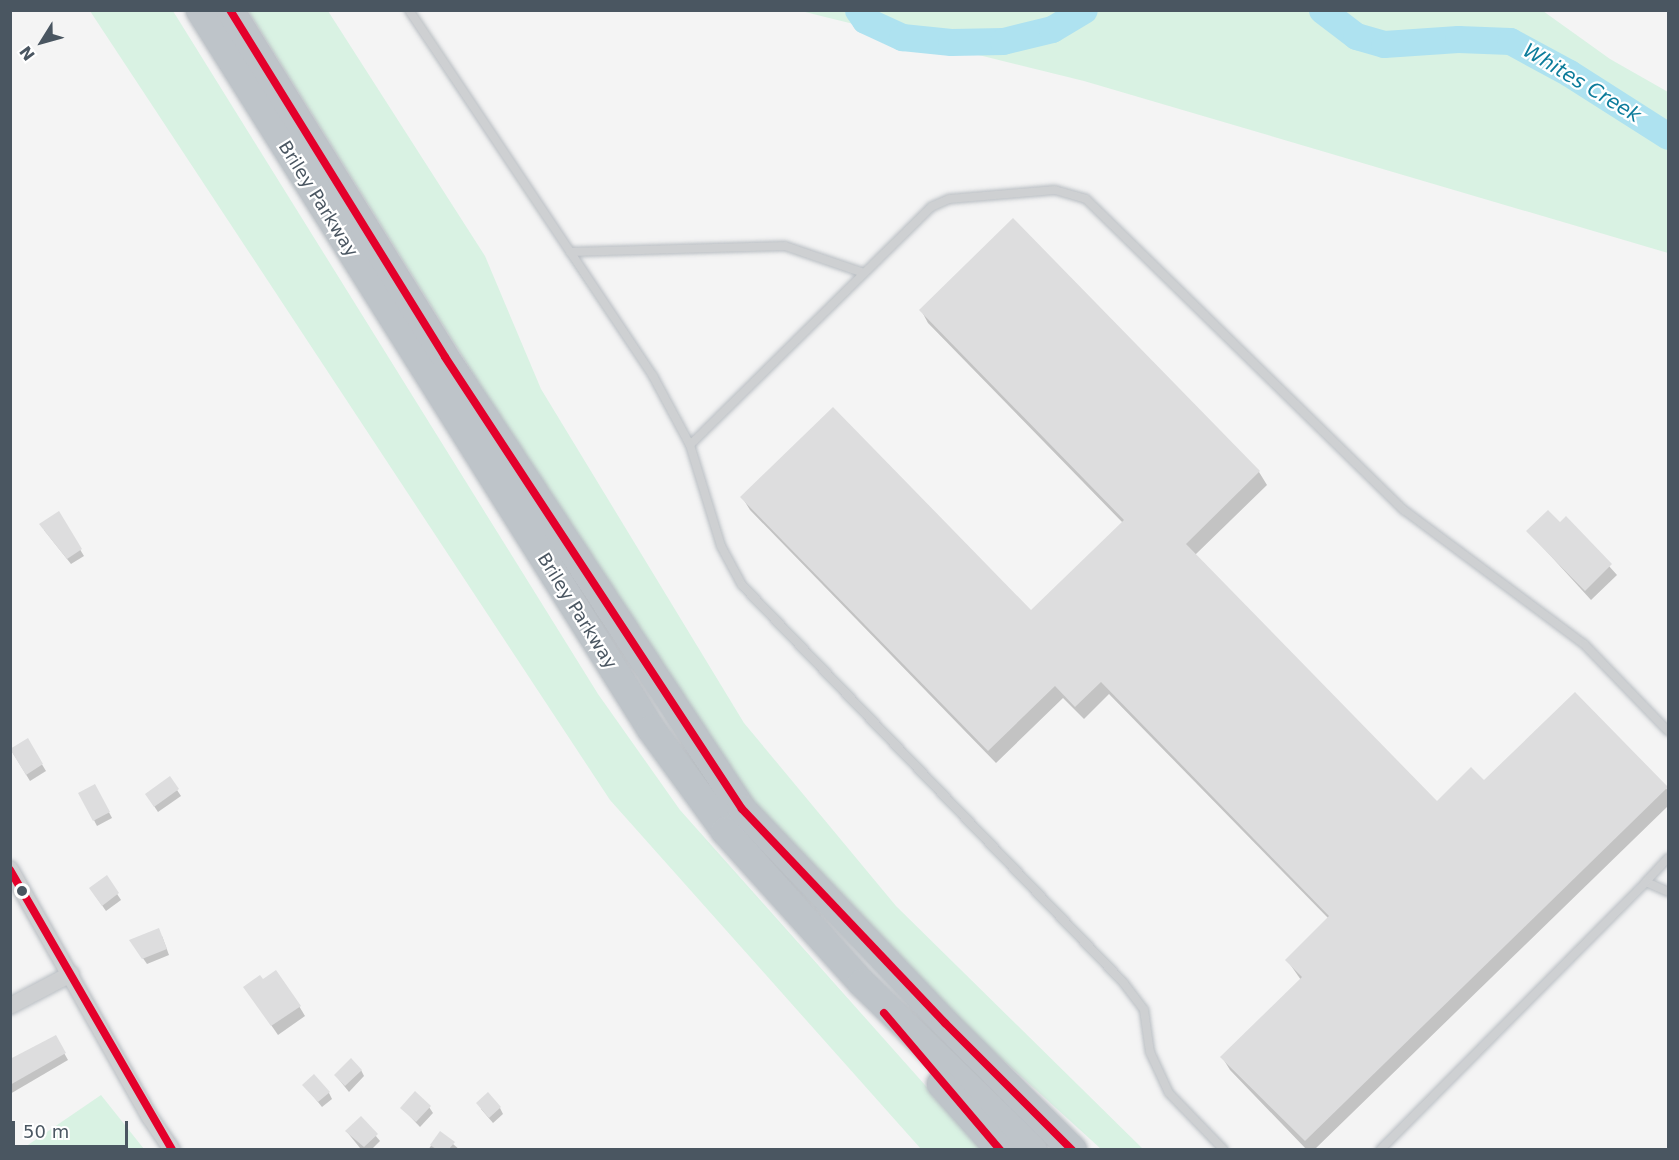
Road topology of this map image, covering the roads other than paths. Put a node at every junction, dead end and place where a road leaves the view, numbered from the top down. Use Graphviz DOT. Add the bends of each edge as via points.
graph roads {
  1 [pos="200,10"];
  2 [pos="230,10"];
  3 [pos="409,10"];
  4 [pos="570,252"];
  5 [pos="864,273"];
  6 [pos="690,445"];
  7 [pos="1668,730"];
  8 [pos="1668,858"];
  9 [pos="10,869"];
  10 [pos="1646,882"];
  11 [pos="1668,892"];
  12 [pos="71,974"];
  13 [pos="862,983"];
  14 [pos="10,1005"];
  15 [pos="172,1149"];
  16 [pos="1000,1149"];
  17 [pos="1033,1149"];
  18 [pos="1073,1149"];
  19 [pos="1224,1149"];
  20 [pos="1380,1149"];
  1 -- 13 [label="highway, Briley Parkway" via="651,729 725,831"];
  2 -- 18 [label="highway, Briley Parkway" via="445,357 742,809 945,1023"];
  3 -- 4 [label="lane"];
  4 -- 5 [label="lane" via="785,246"];
  4 -- 6 [label="lane" via="653,376"];
  5 -- 6 [label="lane"];
  5 -- 7 [label="lane" via="931,207 949,199 1055,190 1086,200 1404,510 1584,644"];
  6 -- 19 [label="lane" via="721,546 742,585 1123,982 1144,1010 1150,1052 1169,1093"];
  8 -- 10 [label="lane"];
  9 -- 12 [label="street"];
  10 -- 11 [label="lane"];
  10 -- 20 [label="lane"];
  12 -- 14 [label="street"];
  12 -- 15 [label="street" via="149,1116"];
  13 -- 16 [label="highway" via="917,1056"];
  13 -- 17 [label="highway, Briley Parkway"];
}
